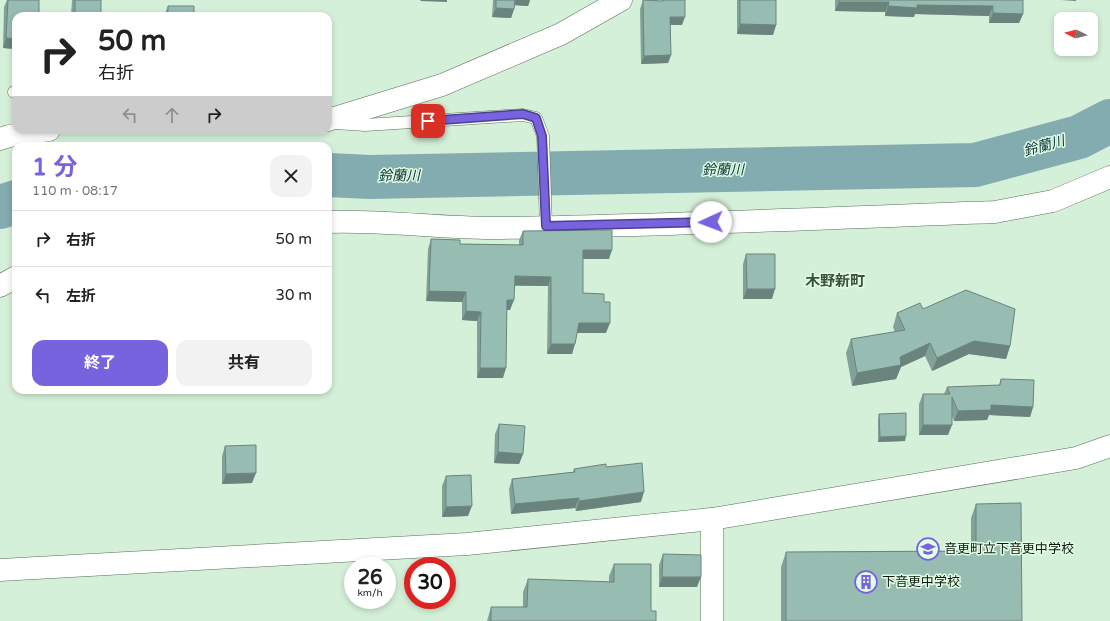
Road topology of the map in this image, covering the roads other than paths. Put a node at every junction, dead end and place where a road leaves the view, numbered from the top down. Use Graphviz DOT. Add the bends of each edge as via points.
graph roads {
  1 [pos="621,0"];
  2 [pos="332,121"];
  3 [pos="332,122"];
  4 [pos="27,134"];
  5 [pos="0,139"];
  6 [pos="1110,177"];
  7 [pos="332,222"];
  8 [pos="546,226"];
  9 [pos="12,279"];
  10 [pos="0,286"];
  11 [pos="1110,446"];
  12 [pos="712,519"];
  13 [pos="0,570"];
  14 [pos="712,621"];
  1 -- 2 [label="street" via="561,34 442,85"];
  3 -- 8 [label="lane" via="365,125 523,114 536,118 542,136"];
  4 -- 5 [label="street"];
  6 -- 8 [label="street" via="1053,201 995,212"];
  7 -- 8 [label="street" via="490,228"];
  9 -- 10 [label="street"];
  11 -- 12 [label="street" via="1076,458"];
  12 -- 13 [label="street" via="468,544"];
  12 -- 14 [label="street"];
}
